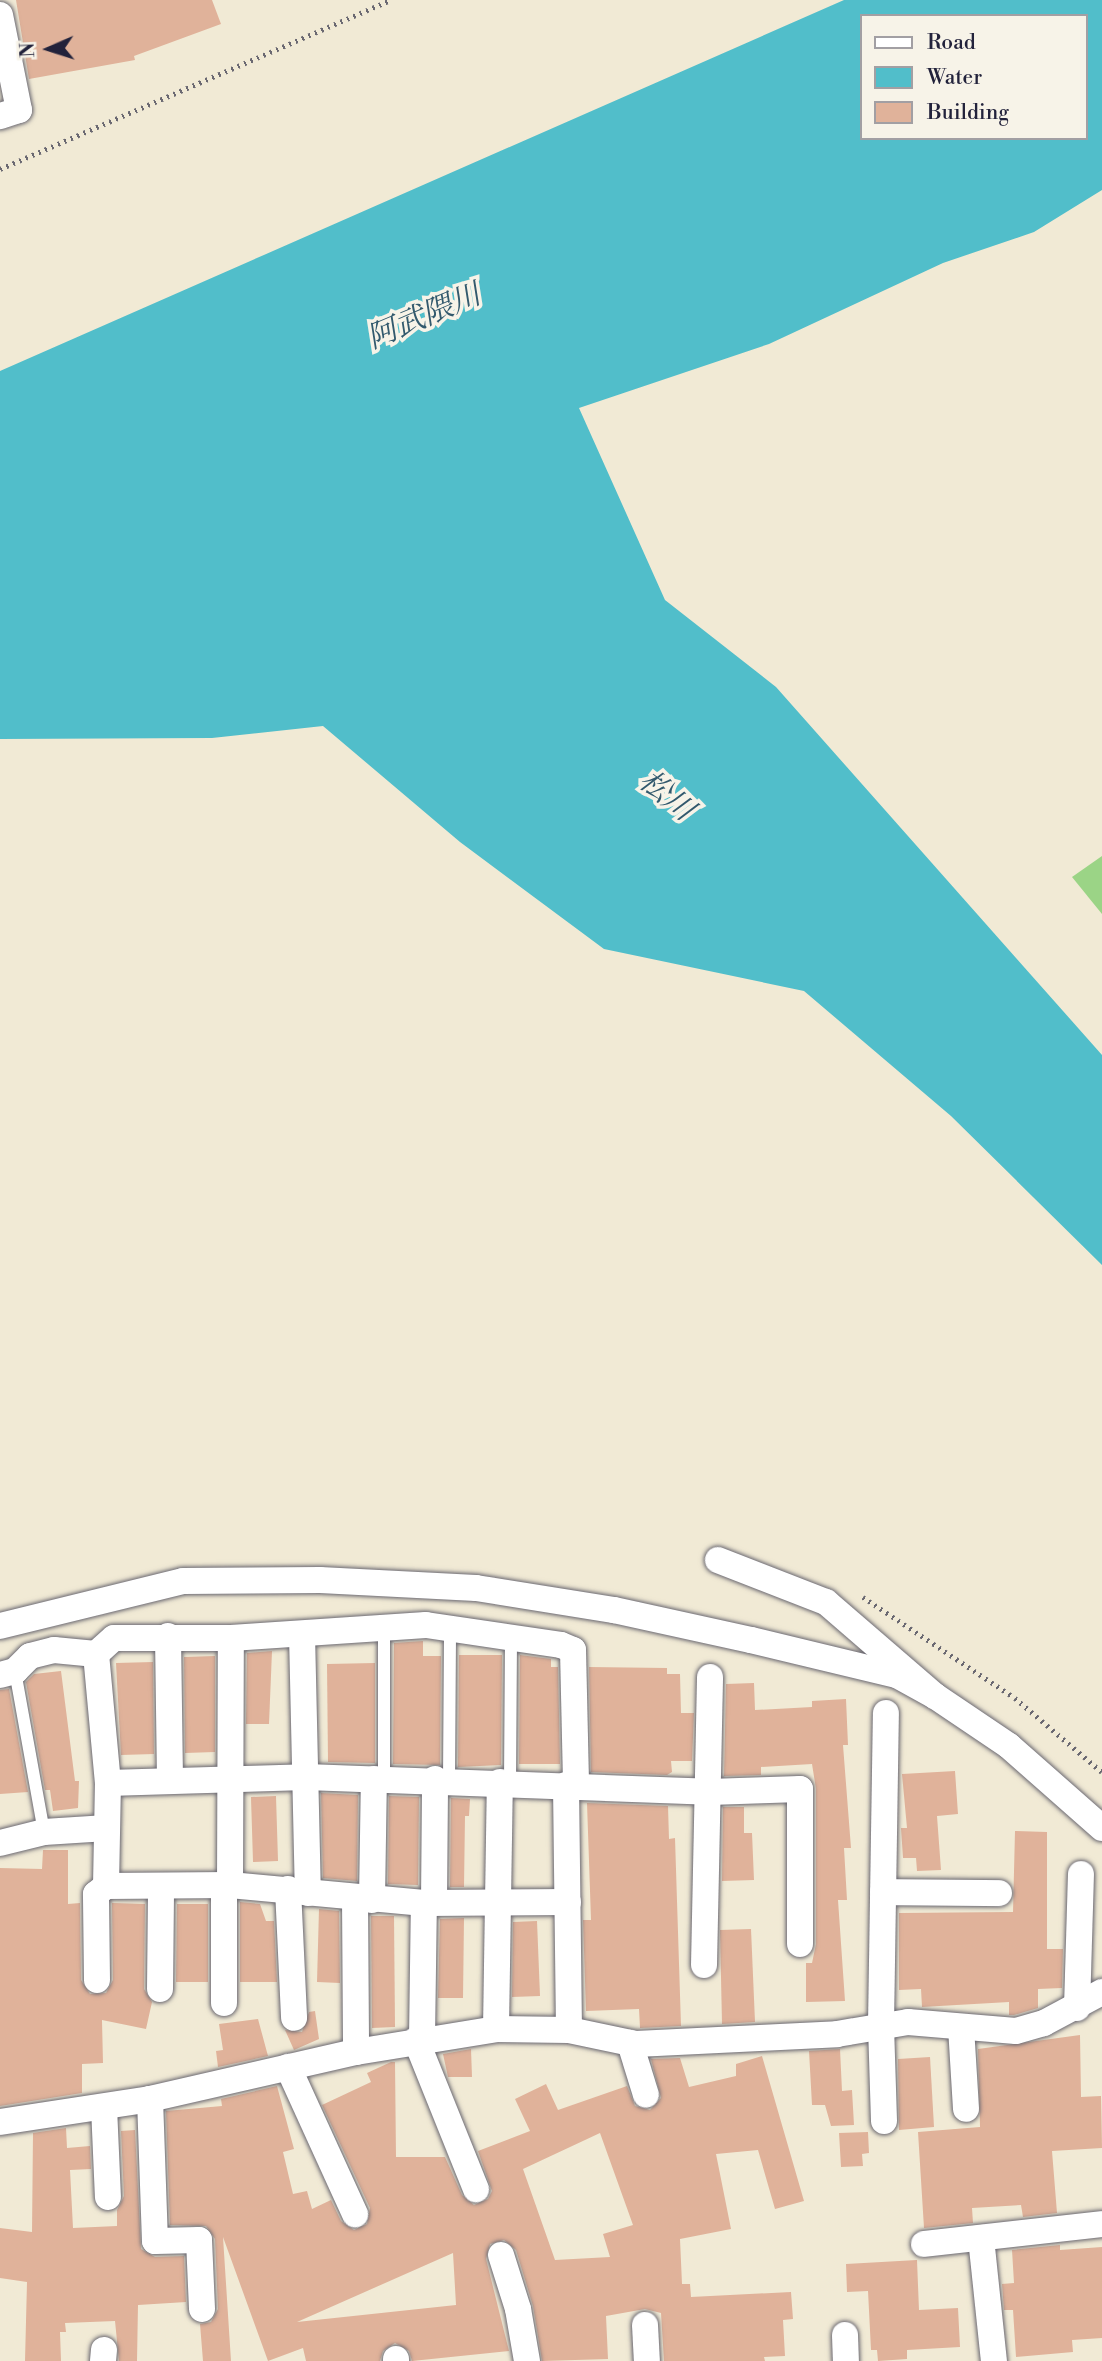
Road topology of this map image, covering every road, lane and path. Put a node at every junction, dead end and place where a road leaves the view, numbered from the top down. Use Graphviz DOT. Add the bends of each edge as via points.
graph roads {
  1 [pos="390,0"];
  2 [pos="0,15"];
  3 [pos="0,116"];
  4 [pos="0,169"];
  5 [pos="718,1560"];
  6 [pos="859,1595"];
  7 [pos="0,1626"];
  8 [pos="384,1627"];
  9 [pos="450,1627"];
  10 [pos="302,1634"];
  11 [pos="169,1636"];
  12 [pos="231,1638"];
  13 [pos="511,1639"];
  14 [pos="96,1654"];
  15 [pos="8,1673"];
  16 [pos="710,1677"];
  17 [pos="935,1696"];
  18 [pos="886,1713"];
  19 [pos="1102,1772"];
  20 [pos="231,1777"];
  21 [pos="306,1777"];
  22 [pos="170,1779"];
  23 [pos="379,1779"];
  24 [pos="442,1779"];
  25 [pos="505,1782"];
  26 [pos="108,1783"];
  27 [pos="571,1785"];
  28 [pos="709,1793"];
  29 [pos="107,1828"];
  30 [pos="1102,1828"];
  31 [pos="44,1832"];
  32 [pos="0,1843"];
  33 [pos="1081,1874"];
  34 [pos="227,1885"];
  35 [pos="106,1886"];
  36 [pos="161,1886"];
  37 [pos="298,1891"];
  38 [pos="883,1892"];
  39 [pos="999,1894"];
  40 [pos="363,1899"];
  41 [pos="498,1900"];
  42 [pos="568,1902"];
  43 [pos="429,1903"];
  44 [pos="800,1944"];
  45 [pos="704,1965"];
  46 [pos="97,1980"];
  47 [pos="160,1989"];
  48 [pos="1102,1992"];
  49 [pos="224,2003"];
  50 [pos="1077,2008"];
  51 [pos="294,2018"];
  52 [pos="881,2025"];
  53 [pos="961,2027"];
  54 [pos="496,2029"];
  55 [pos="569,2030"];
  56 [pos="419,2040"];
  57 [pos="630,2043"];
  58 [pos="356,2052"];
  59 [pos="288,2067"];
  60 [pos="646,2095"];
  61 [pos="150,2099"];
  62 [pos="104,2107"];
  63 [pos="966,2109"];
  64 [pos="884,2121"];
  65 [pos="0,2122"];
  66 [pos="476,2189"];
  67 [pos="108,2197"];
  68 [pos="355,2214"];
  69 [pos="1102,2224"];
  70 [pos="981,2238"];
  71 [pos="924,2245"];
  72 [pos="501,2255"];
  73 [pos="202,2309"];
  74 [pos="645,2325"];
  75 [pos="527,2361"];
  76 [pos="647,2361"];
  77 [pos="994,2361"];
  1 -- 4 [label="path"];
  2 -- 3 [label="street" via="19,110"];
  5 -- 17 [label="street" via="826,1602"];
  6 -- 19 [label="path" via="1015,1698"];
  7 -- 17 [label="street" via="183,1581 320,1580 476,1588 614,1610 751,1640 897,1675"];
  8 -- 9 [label="street"];
  8 -- 10 [label="street"];
  8 -- 23 [label="lane"];
  9 -- 13 [label="street"];
  9 -- 24 [label="lane"];
  10 -- 12 [label="street"];
  10 -- 21 [label="street"];
  11 -- 12 [label="street"];
  11 -- 14 [label="street" via="114,1638"];
  11 -- 22 [label="street"];
  12 -- 20 [label="street"];
  13 -- 25 [label="lane"];
  13 -- 27 [label="street" via="573,1650"];
  14 -- 15 [label="street" via="54,1650 30,1656"];
  14 -- 26 [label="street"];
  15 -- 31 [label="lane"];
  16 -- 28 [label="street"];
  17 -- 30 [label="street" via="1009,1746"];
  18 -- 38 [label="street"];
  20 -- 21 [label="street"];
  20 -- 22 [label="street"];
  20 -- 34 [label="street"];
  21 -- 23 [label="street"];
  21 -- 37 [label="street"];
  22 -- 26 [label="street"];
  23 -- 24 [label="street"];
  23 -- 40 [label="street"];
  24 -- 25 [label="street"];
  24 -- 43 [label="street"];
  25 -- 27 [label="street"];
  25 -- 41 [label="street"];
  26 -- 29 [label="street"];
  27 -- 28 [label="street"];
  27 -- 42 [label="street"];
  28 -- 44 [label="street" via="800,1789"];
  28 -- 45 [label="street"];
  29 -- 31 [label="street"];
  29 -- 35 [label="street"];
  31 -- 32 [label="street"];
  33 -- 50 [label="street"];
  34 -- 36 [label="street"];
  34 -- 37 [label="street"];
  34 -- 49 [label="street"];
  35 -- 36 [label="street"];
  35 -- 46 [label="street" via="96,1894"];
  36 -- 47 [label="street"];
  37 -- 40 [label="street"];
  37 -- 51 [label="street"];
  38 -- 39 [label="street"];
  38 -- 52 [label="street"];
  40 -- 43 [label="street"];
  40 -- 58 [label="street"];
  41 -- 42 [label="street"];
  41 -- 43 [label="street"];
  41 -- 54 [label="street"];
  42 -- 55 [label="street"];
  43 -- 56 [label="street"];
  48 -- 50 [label="street"];
  50 -- 53 [label="street" via="1016,2031"];
  52 -- 53 [label="street" via="908,2022"];
  52 -- 57 [label="street" via="837,2034"];
  52 -- 64 [label="street"];
  53 -- 63 [label="street"];
  54 -- 55 [label="street"];
  54 -- 56 [label="street"];
  55 -- 57 [label="street"];
  56 -- 58 [label="street"];
  56 -- 66 [label="street"];
  57 -- 60 [label="street"];
  58 -- 59 [label="street"];
  59 -- 61 [label="street"];
  59 -- 68 [label="street"];
  61 -- 62 [label="street"];
  61 -- 73 [label="street" via="155,2241 199,2240"];
  62 -- 65 [label="street"];
  62 -- 67 [label="street"];
  69 -- 70 [label="street"];
  70 -- 71 [label="street"];
  70 -- 77 [label="street"];
  72 -- 75 [label="street" via="518,2309"];
  74 -- 76 [label="street"];
}
